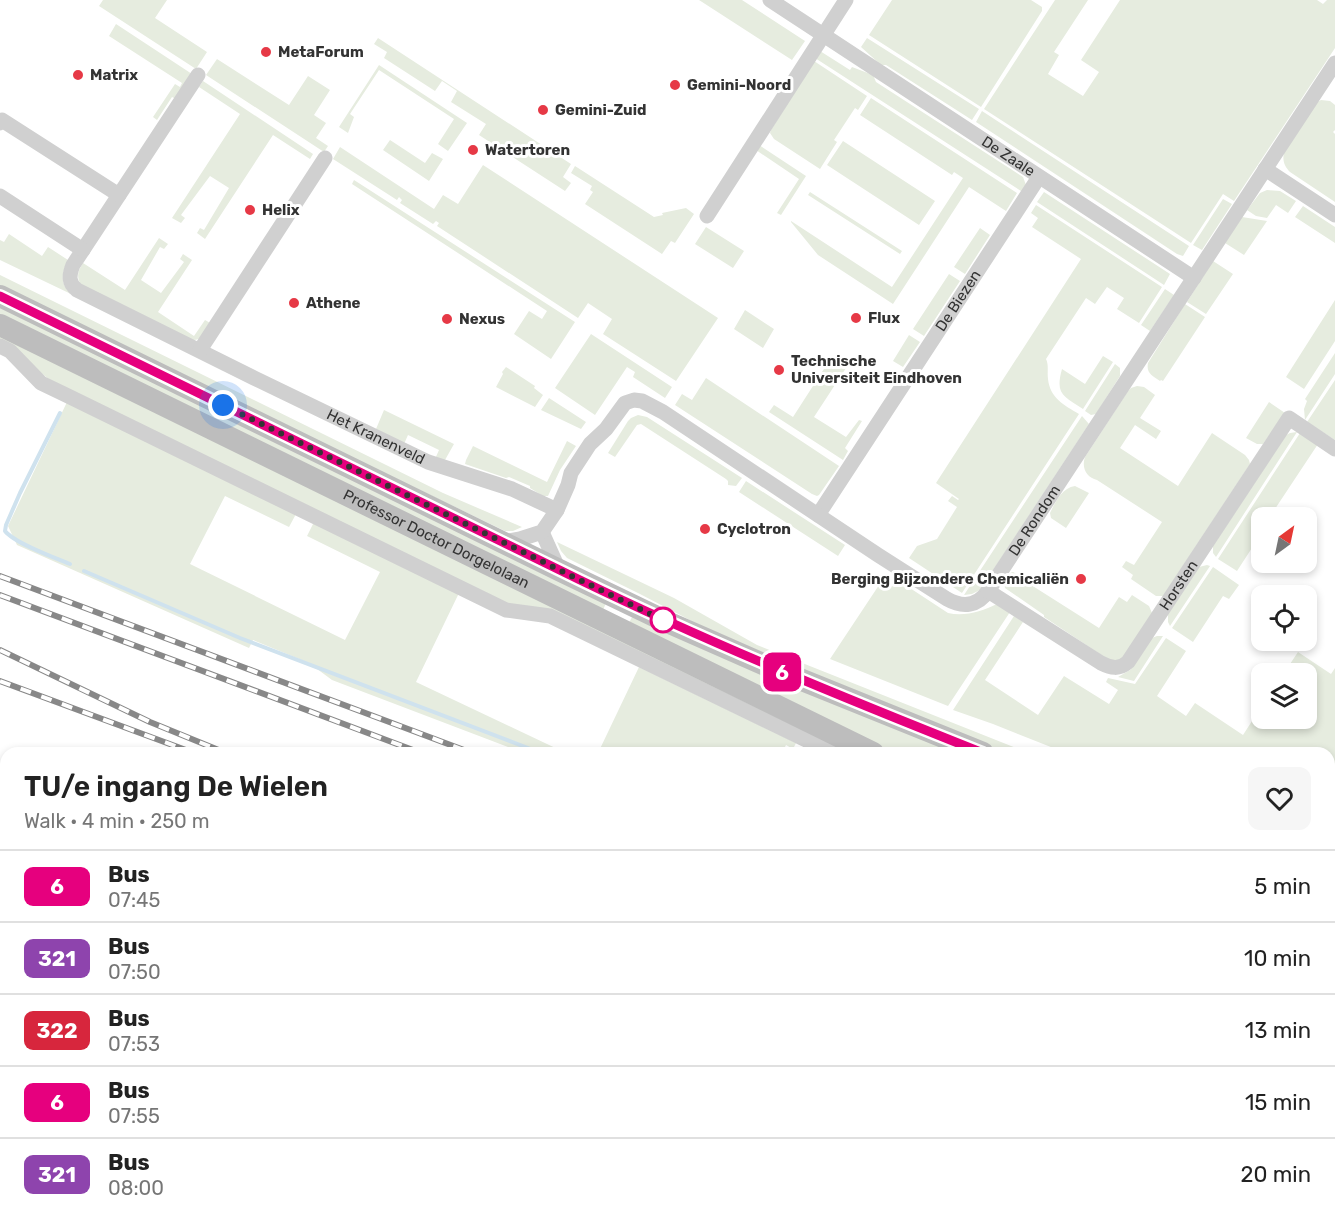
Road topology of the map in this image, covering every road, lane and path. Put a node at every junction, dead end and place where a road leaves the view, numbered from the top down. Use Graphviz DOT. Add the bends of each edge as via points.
graph roads {
  1 [pos="770,0"];
  2 [pos="846,0"];
  3 [pos="824,35"];
  4 [pos="1335,63"];
  5 [pos="198,75"];
  6 [pos="1,121"];
  7 [pos="325,158"];
  8 [pos="1265,169"];
  9 [pos="1039,177"];
  10 [pos="118,195"];
  11 [pos="0,196"];
  12 [pos="1335,215"];
  13 [pos="707,216"];
  14 [pos="82,250"];
  15 [pos="1194,278"];
  16 [pos="0,296"];
  17 [pos="0,325"];
  18 [pos="0,346"];
  19 [pos="200,350"];
  20 [pos="1335,449"];
  21 [pos="556,510"];
  22 [pos="818,515"];
  23 [pos="542,532"];
  24 [pos="501,542"];
  25 [pos="559,570"];
  26 [pos="988,591"];
  27 [pos="821,747"];
  28 [pos="861,747"];
  29 [pos="968,747"];
  1 -- 3 [label="street, De Zaale"];
  2 -- 3 [label="street"];
  3 -- 9 [label="street, De Zaale"];
  3 -- 13 [label="street"];
  4 -- 8 [label="street, De Rondom"];
  5 -- 10 [label="street, Het Kranenveld"];
  6 -- 10 [label="street"];
  7 -- 19 [label="street"];
  8 -- 12 [label="street"];
  8 -- 15 [label="street, De Rondom"];
  9 -- 15 [label="street, De Zaale"];
  9 -- 22 [label="street, De Biezen"];
  10 -- 14 [label="street, Het Kranenveld"];
  11 -- 14 [label="street"];
  14 -- 19 [label="street, Het Kranenveld" via="70,272 71,284 77,290"];
  15 -- 26 [label="street, De Rondom"];
  16 -- 24 [label="main road, Professor Doctor Dorgelolaan"];
  17 -- 28 [label="main road, Professor Doctor Dorgelolaan"];
  18 -- 27 [label="street, Professor Doctor Dorgelolaan" via="41,383 506,610 549,616"];
  19 -- 21 [label="street, Het Kranenveld" via="428,462 512,489"];
  20 -- 26 [label="street, Horsten" via="1289,418 1124,666 1109,667"];
  21 -- 22 [label="street, De Rondom" via="606,429 625,403 634,400 646,402"];
  21 -- 23 [label="street, De Rondom"];
  22 -- 26 [label="street, De Rondom" via="955,603 975,603"];
  23 -- 24 [label="street"];
  23 -- 25 [label="street"];
  24 -- 25 [label="main road, Professor Doctor Dorgelolaan"];
  25 -- 29 [label="main road, Professor Doctor Dorgelolaan" via="754,660"];
}
